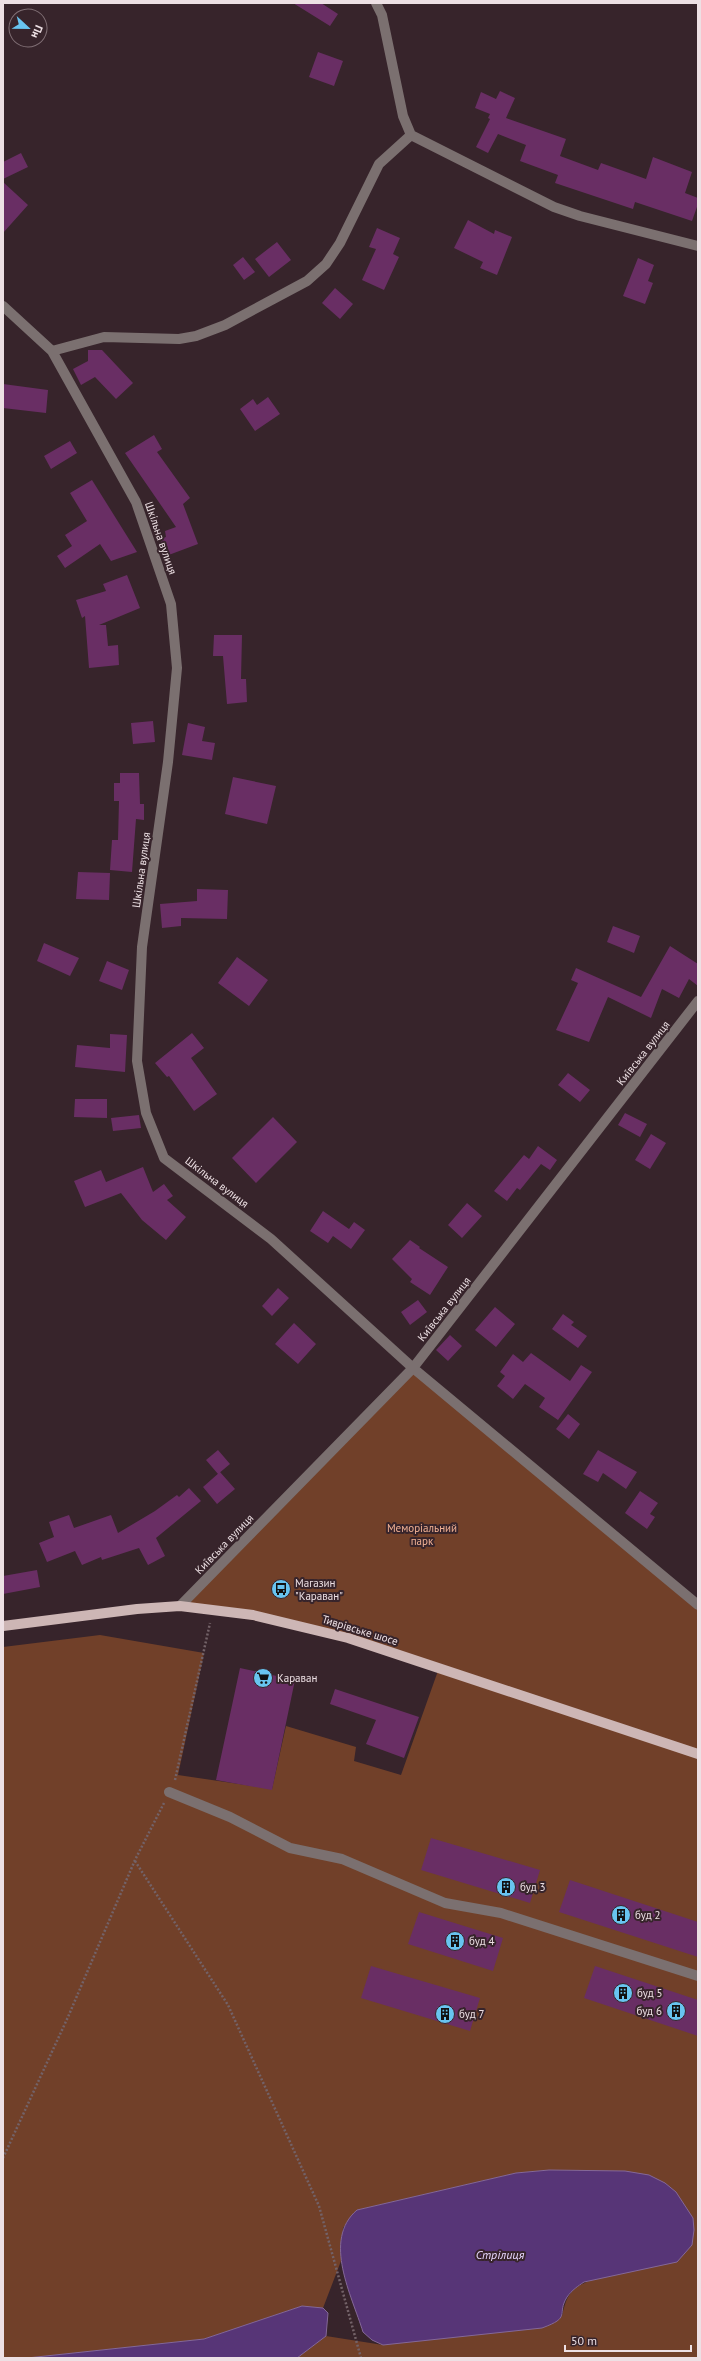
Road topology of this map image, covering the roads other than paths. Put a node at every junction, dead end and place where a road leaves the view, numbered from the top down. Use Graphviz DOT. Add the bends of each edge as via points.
graph roads {
  1 [pos="376,3"];
  2 [pos="411,135"];
  3 [pos="698,246"];
  4 [pos="3,306"];
  5 [pos="52,351"];
  6 [pos="698,1001"];
  7 [pos="413,1368"];
  8 [pos="698,1605"];
  9 [pos="180,1606"];
  10 [pos="3,1626"];
  11 [pos="698,1754"];
  12 [pos="169,1792"];
  13 [pos="698,1976"];
  1 -- 2 [label="street" via="382,14 403,116"];
  2 -- 3 [label="street" via="554,207"];
  2 -- 5 [label="street" via="379,164 340,243 326,264 307,281 225,325 196,336 179,339 96,338"];
  4 -- 5 [label="street, Шкільна вулиця"];
  5 -- 7 [label="street, Шкільна вулиця" via="136,502 171,604 177,668 168,762 142,947 137,1061 146,1113 164,1158 271,1239"];
  6 -- 7 [label="street, Київська вулиця"];
  7 -- 8 [label="street, Шкільна вулиця"];
  7 -- 9 [label="street, Київська вулиця"];
  9 -- 10 [label="main road, Тиврівське шосе" via="137,1608"];
  9 -- 11 [label="main road, Тиврівське шосе" via="280,1620 348,1638"];
  12 -- 13 [label="street" via="230,1817 290,1848 342,1859 445,1903 500,1913"];
}
